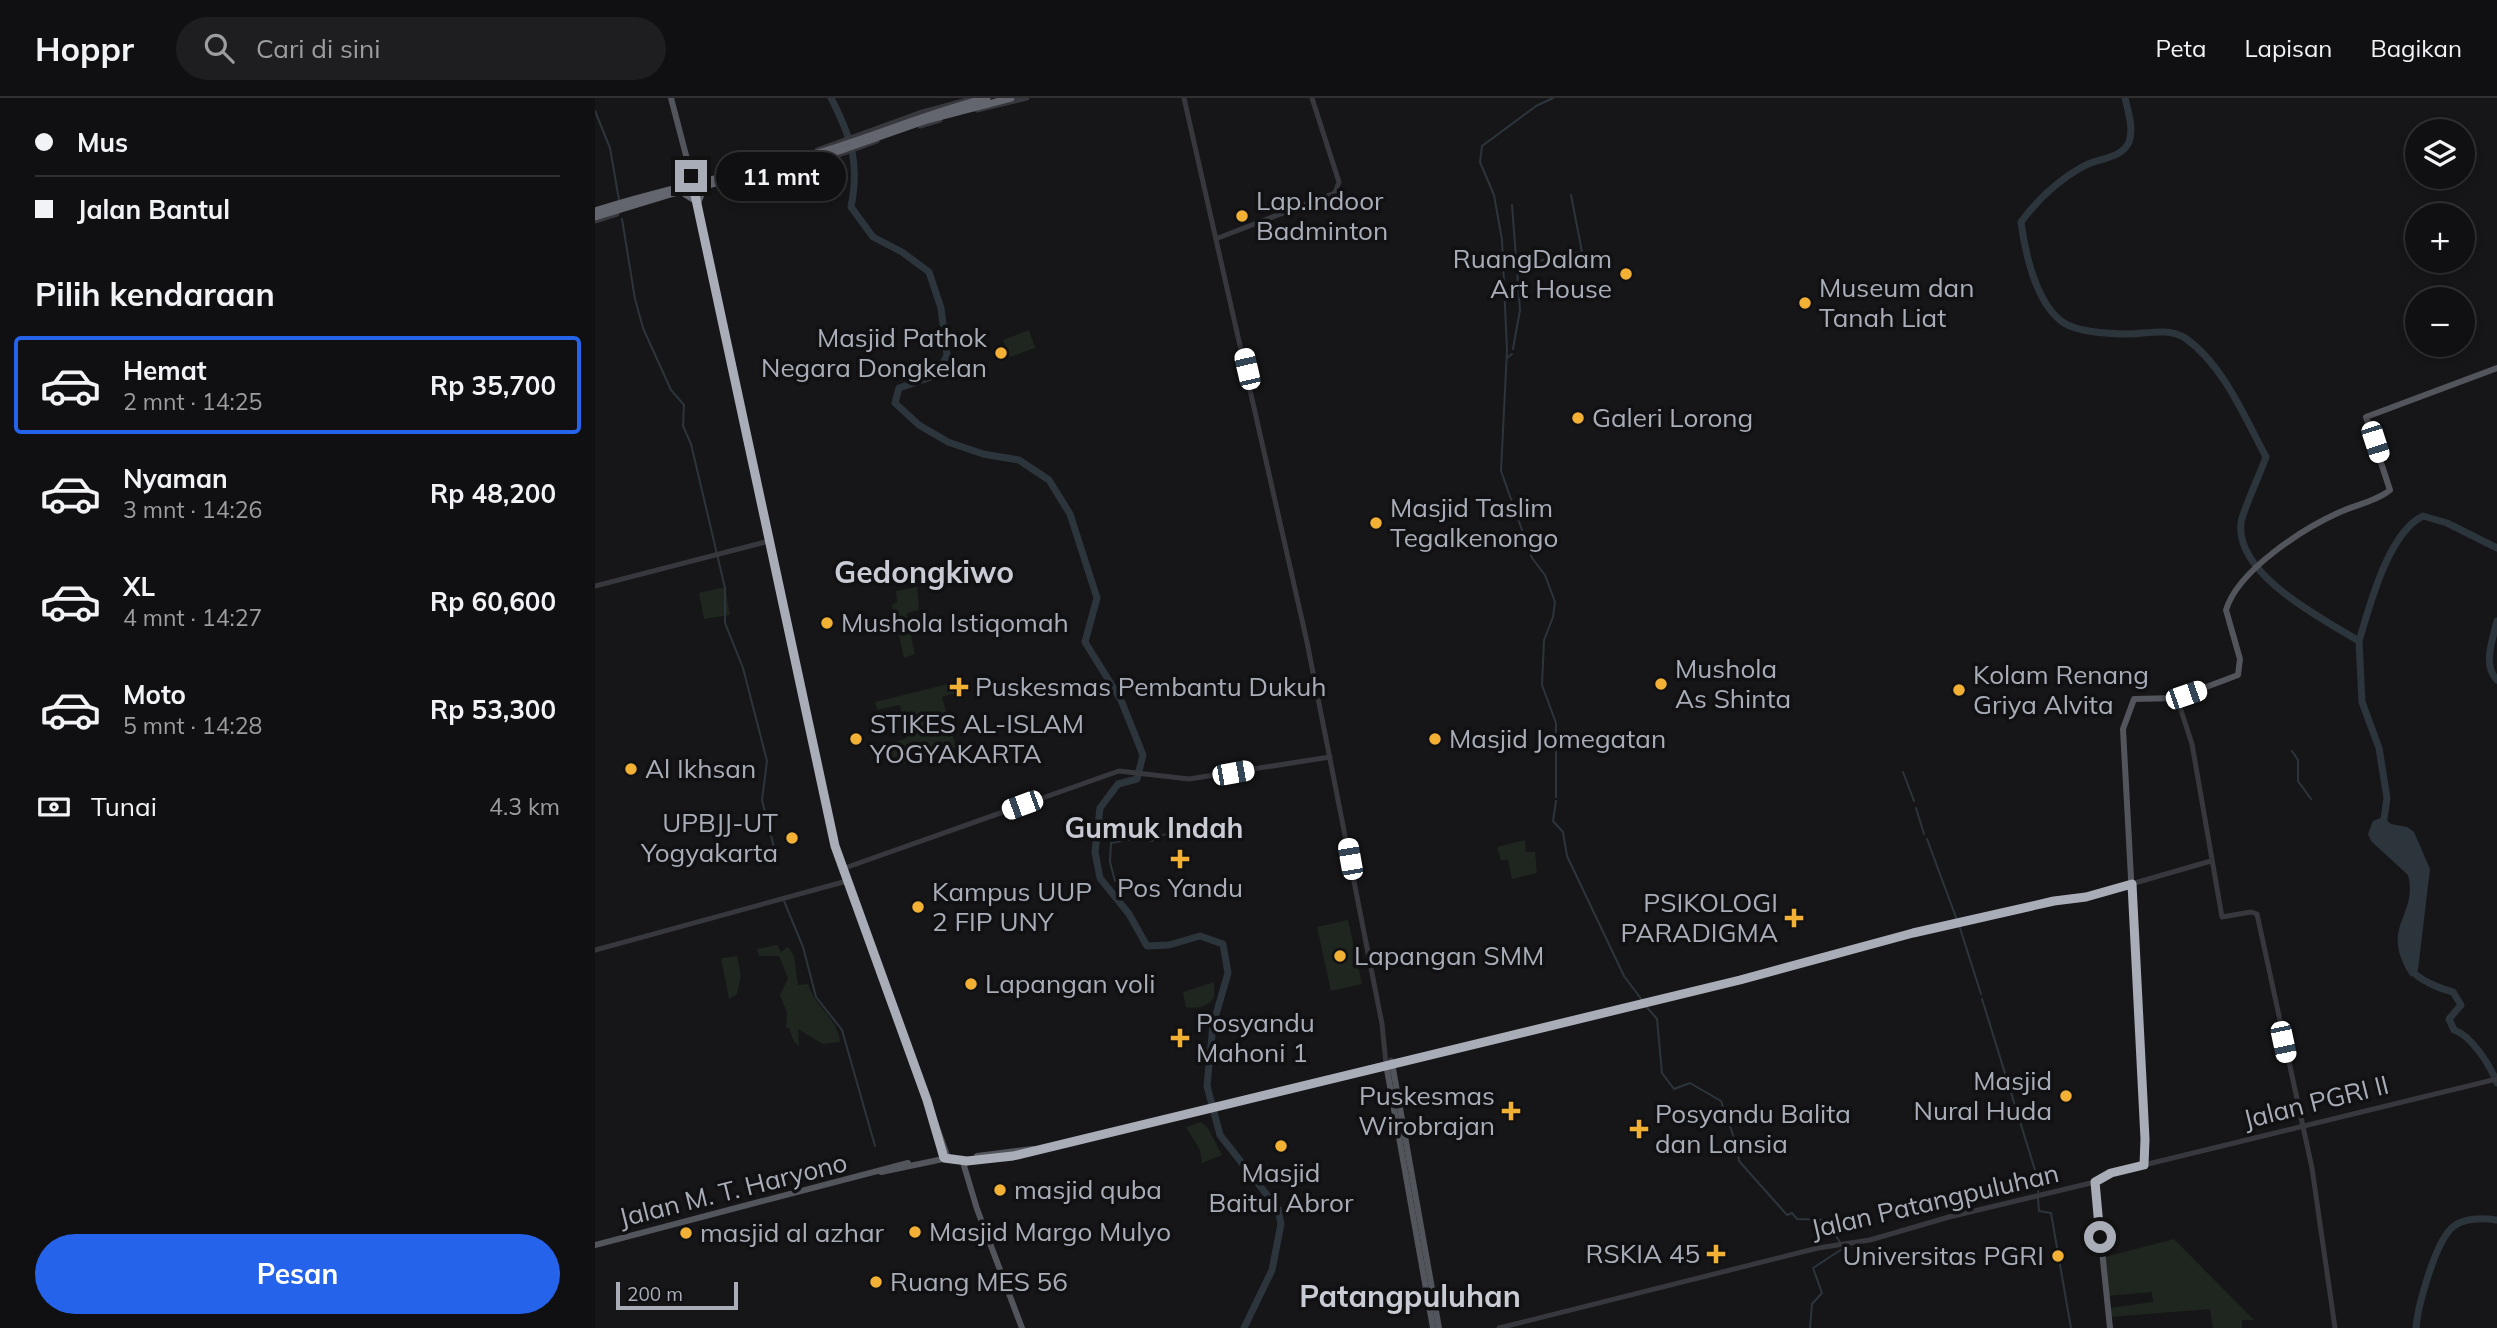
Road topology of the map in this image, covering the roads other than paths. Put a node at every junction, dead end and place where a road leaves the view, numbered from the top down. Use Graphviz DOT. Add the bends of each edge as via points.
graph roads {
  1 [pos="671,98"];
  2 [pos="974,98"];
  3 [pos="987,98"];
  4 [pos="1011,98"];
  5 [pos="1027,98"];
  6 [pos="1184,98"];
  7 [pos="1313,98"];
  8 [pos="871,137"];
  9 [pos="835,150"];
  10 [pos="688,165"];
  11 [pos="728,177"];
  12 [pos="713,180"];
  13 [pos="694,187"];
  14 [pos="676,189"];
  15 [pos="698,202"];
  16 [pos="595,211"];
  17 [pos="595,219"];
  18 [pos="1218,238"];
  19 [pos="2497,368"];
  20 [pos="768,541"];
  21 [pos="595,586"];
  22 [pos="2177,698"];
  23 [pos="1331,757"];
  24 [pos="2211,861"];
  25 [pos="842,869"];
  26 [pos="846,881"];
  27 [pos="2132,884"];
  28 [pos="595,950"];
  29 [pos="1389,1064"];
  30 [pos="2494,1079"];
  31 [pos="2303,1126"];
  32 [pos="945,1156"];
  33 [pos="965,1159"];
  34 [pos="2144,1165"];
  35 [pos="2095,1182"];
  36 [pos="1412,1194"];
  37 [pos="595,1245"];
  38 [pos="1022,1328"];
  39 [pos="1433,1328"];
  40 [pos="1439,1328"];
  41 [pos="1499,1328"];
  42 [pos="2110,1328"];
  43 [pos="2335,1328"];
  1 -- 10 [label="main road"];
  2 -- 8 [label="street"];
  3 -- 8 [label="highway"];
  4 -- 8 [label="highway"];
  5 -- 8 [label="street"];
  6 -- 18 [label="street"];
  7 -- 18 [label="street" via="1339,183 1335,193"];
  8 -- 9 [label="highway"];
  9 -- 11 [label="highway"];
  9 -- 11 [label="highway"];
  10 -- 12 [label="highway"];
  10 -- 13 [label="main road"];
  10 -- 14 [label="highway"];
  11 -- 12 [label="highway"];
  12 -- 13 [label="highway"];
  12 -- 15 [label="highway"];
  13 -- 14 [label="highway"];
  13 -- 15 [label="main road"];
  14 -- 15 [label="highway"];
  14 -- 16 [label="highway"];
  14 -- 17 [label="highway"];
  15 -- 20 [label="main road"];
  18 -- 23 [label="street"];
  19 -- 22 [label="main road" via="2366,417 2389,491 2336,514 2252,571 2226,610 2240,659 2238,675"];
  20 -- 21 [label="street"];
  20 -- 25 [label="main road"];
  22 -- 24 [label="street" via="2192,744"];
  22 -- 27 [label="main road" via="2134,699 2124,726"];
  23 -- 25 [label="street" via="1189,779 1115,772"];
  23 -- 29 [label="street"];
  24 -- 27 [label="street"];
  24 -- 31 [label="street" via="2222,917 2257,914"];
  25 -- 26 [label="main road"];
  26 -- 28 [label="street"];
  26 -- 32 [label="main road"];
  27 -- 29 [label="street"];
  27 -- 34 [label="main road"];
  29 -- 33 [label="main road" via="1013,1156"];
  29 -- 36 [label="main road"];
  30 -- 31 [label="street, Jalan PGRI II"];
  31 -- 34 [label="street, Jalan PGRI II"];
  31 -- 43 [label="street"];
  32 -- 33 [label="main road"];
  32 -- 37 [label="main road, Jalan M. T. Haryono"];
  33 -- 38 [label="main road" via="979,1212"];
  34 -- 35 [label="main road"];
  35 -- 41 [label="street, Jalan Patangpuluhan"];
  35 -- 42 [label="main road"];
  36 -- 39 [label="main road"];
  36 -- 40 [label="main road"];
}
